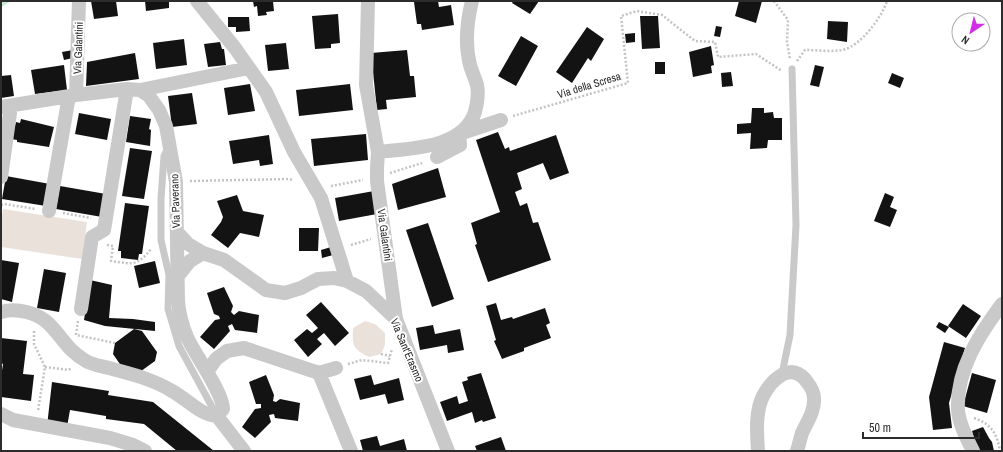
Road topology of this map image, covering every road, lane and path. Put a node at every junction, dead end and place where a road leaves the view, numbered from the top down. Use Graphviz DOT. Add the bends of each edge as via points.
graph roads {
  1 [pos="79,1"];
  2 [pos="197,1"];
  3 [pos="368,1"];
  4 [pos="472,1"];
  5 [pos="774,1"];
  6 [pos="886,1"];
  7 [pos="249,68"];
  8 [pos="792,69"];
  9 [pos="133,90"];
  10 [pos="73,96"];
  11 [pos="6,106"];
  12 [pos="501,120"];
  13 [pos="459,134"];
  14 [pos="169,144"];
  15 [pos="378,152"];
  16 [pos="437,157"];
  17 [pos="385,174"];
  18 [pos="1,177"];
  19 [pos="368,179"];
  20 [pos="176,182"];
  21 [pos="315,187"];
  22 [pos="49,211"];
  23 [pos="104,230"];
  24 [pos="176,232"];
  25 [pos="384,234"];
  26 [pos="337,249"];
  27 [pos="203,253"];
  28 [pos="142,260"];
  29 [pos="178,276"];
  30 [pos="347,281"];
  31 [pos="1002,304"];
  32 [pos="1,312"];
  33 [pos="76,314"];
  34 [pos="397,321"];
  35 [pos="115,343"];
  36 [pos="34,344"];
  37 [pos="381,354"];
  38 [pos="390,356"];
  39 [pos="45,367"];
  40 [pos="336,368"];
  41 [pos="68,370"];
  42 [pos="207,372"];
  43 [pos="319,373"];
  44 [pos="782,374"];
  45 [pos="38,410"];
  46 [pos="958,411"];
  47 [pos="1,414"];
  48 [pos="217,416"];
  49 [pos="145,451"];
  50 [pos="244,451"];
  51 [pos="351,451"];
  52 [pos="448,451"];
  53 [pos="758,451"];
  54 [pos="797,451"];
  55 [pos="973,451"];
  56 [pos="1000,451"];
  1 -- 10 [label="street, Via Galantini"];
  2 -- 7 [label="street"];
  3 -- 15 [label="street, Via Galantini" via="366,84"];
  4 -- 13 [label="street" via="466,41 477,86 478,103 473,119"];
  5 -- 8 [label="path" via="788,20 787,42"];
  6 -- 8 [label="path" via="876,23 856,43 842,51 805,50"];
  7 -- 9 [label="street"];
  7 -- 21 [label="street" via="266,92 294,152"];
  8 -- 12 [label="path, Via della Scresa" via="787,73 778,70 756,54 718,57 715,42 695,41 662,14 637,11 621,16 628,83"];
  8 -- 44 [label="lane" via="796,225 790,335"];
  9 -- 10 [label="street"];
  9 -- 14 [label="street, Via Paverano" via="149,96 159,110 166,126"];
  9 -- 23 [label="street"];
  10 -- 11 [label="street"];
  10 -- 22 [label="street, Via Galantini"];
  11 -- 18 [label="street"];
  12 -- 13 [label="street"];
  13 -- 15 [label="street" via="435,145"];
  13 -- 16 [label="street" via="460,145"];
  14 -- 20 [label="street, Via Paverano"];
  14 -- 48 [label="lane" via="164,156 161,199 161,240 169,274 168,309 179,346"];
  15 -- 25 [label="street, Via Galantini" via="377,181"];
  16 -- 17 [label="path"];
  19 -- 21 [label="path"];
  20 -- 21 [label="path" via="290,179"];
  20 -- 24 [label="street, Via Paverano"];
  21 -- 26 [label="street"];
  23 -- 28 [label="path" via="108,231 106,245 113,246 111,261 132,264"];
  23 -- 33 [label="street" via="92,237"];
  24 -- 27 [label="street, Via Sant'Erasmo" via="188,244"];
  24 -- 29 [label="street, Via Paverano"];
  25 -- 26 [label="path"];
  25 -- 34 [label="street, Via Galantini"];
  26 -- 30 [label="street"];
  27 -- 29 [label="street" via="190,261"];
  27 -- 30 [label="street, Via Sant'Erasmo" via="224,260 266,290 284,293 318,279 334,278"];
  29 -- 42 [label="street, Via Paverano" via="180,315 187,337"];
  30 -- 34 [label="street, Via Sant'Erasmo" via="366,291"];
  31 -- 46 [label="street" via="976,342 964,368"];
  32 -- 48 [label="street" via="21,311 34,315 49,324 72,352 87,362 143,378 172,390 198,409"];
  33 -- 35 [label="path" via="76,335"];
  34 -- 38 [label="path"];
  34 -- 52 [label="street, Via Sant'Erasmo"];
  36 -- 39 [label="path"];
  37 -- 38 [label="path"];
  38 -- 40 [label="path" via="388,363 362,360"];
  39 -- 41 [label="path"];
  39 -- 45 [label="path"];
  40 -- 43 [label="street"];
  42 -- 43 [label="street" via="216,359 227,351 244,348"];
  42 -- 48 [label="street, Via Paverano" via="223,405 223,410"];
  43 -- 51 [label="street"];
  44 -- 53 [label="street" via="763,396 757,436"];
  44 -- 54 [label="street" via="792,371 800,373 812,389 813,407"];
  46 -- 55 [label="street"];
  46 -- 56 [label="path" via="985,422 994,431"];
  47 -- 49 [label="street" via="13,420 110,438"];
  48 -- 50 [label="street"];
}
